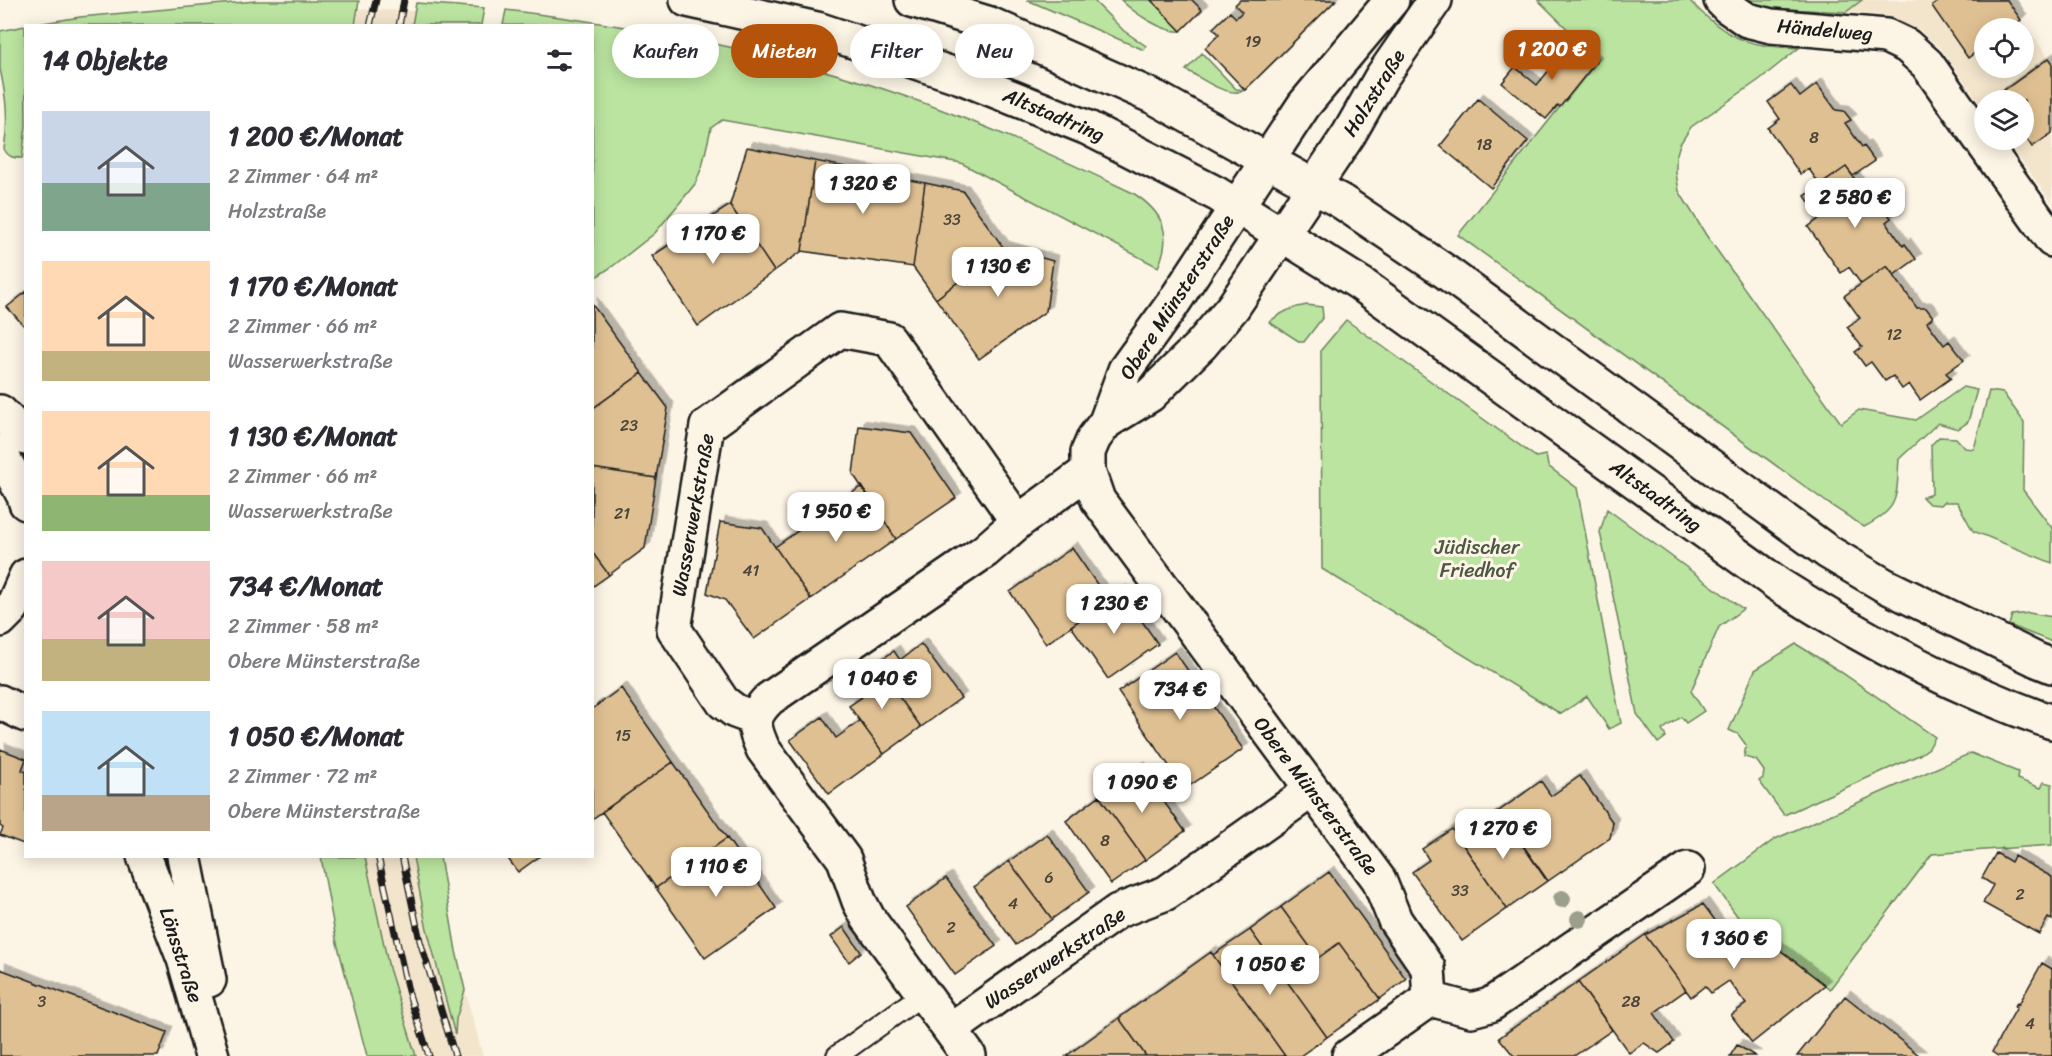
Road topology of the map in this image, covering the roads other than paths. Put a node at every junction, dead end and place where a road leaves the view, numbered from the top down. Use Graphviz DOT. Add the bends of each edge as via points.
graph roads {
  1 [pos="687,0"];
  2 [pos="912,0"];
  3 [pos="1392,0"];
  4 [pos="1435,0"];
  5 [pos="1721,0"];
  6 [pos="1266,162"];
  7 [pos="1314,186"];
  8 [pos="1237,207"];
  9 [pos="1281,235"];
  10 [pos="2052,240"];
  11 [pos="0,412"];
  12 [pos="1106,422"];
  13 [pos="24,436"];
  14 [pos="0,452"];
  15 [pos="1088,471"];
  16 [pos="24,496"];
  17 [pos="1018,522"];
  18 [pos="24,581"];
  19 [pos="0,620"];
  20 [pos="2052,666"];
  21 [pos="0,702"];
  22 [pos="24,714"];
  23 [pos="754,718"];
  24 [pos="2052,722"];
  25 [pos="1312,790"];
  26 [pos="145,858"];
  27 [pos="184,858"];
  28 [pos="1688,869"];
  29 [pos="923,994"];
  30 [pos="1430,999"];
  31 [pos="959,1043"];
  32 [pos="212,1056"];
  33 [pos="218,1056"];
  34 [pos="837,1056"];
  35 [pos="1349,1056"];
  1 -- 8 [label="street, Altstadtring" via="817,29 961,77 1088,128"];
  2 -- 6 [label="street" via="990,24 1156,98"];
  3 -- 6 [label="street, Holzstraße" via="1304,105"];
  4 -- 7 [label="street, Holzstraße"];
  5 -- 10 [label="street, Händelweg" via="1747,20 1771,26 1886,36 1907,46 1927,64"];
  6 -- 7 [label="street"];
  6 -- 8 [label="street"];
  7 -- 9 [label="street"];
  7 -- 20 [label="street" via="1443,270 1828,552 1884,585"];
  8 -- 9 [label="street, Altstadtring"];
  8 -- 12 [label="street, Obere Münsterstraße" via="1125,370"];
  9 -- 12 [label="street, Obere Münsterstraße" via="1233,307 1201,345 1150,395"];
  9 -- 24 [label="street, Altstadtring" via="1360,284 1779,585 1916,665"];
  11 -- 13 [label="street"];
  12 -- 15 [label="street, Obere Münsterstraße" via="1088,452"];
  14 -- 16 [label="street"];
  15 -- 17 [label="street"];
  15 -- 25 [label="street, Obere Münsterstraße" via="1098,500"];
  17 -- 23 [label="street" via="985,551 769,699"];
  17 -- 23 [label="street, Wasserwerkstraße" via="889,339 840,330 707,426 674,629 723,702"];
  18 -- 19 [label="street" via="12,608"];
  21 -- 22 [label="street"];
  23 -- 29 [label="street, Wasserwerkstraße" via="763,749 844,859 868,918"];
  25 -- 30 [label="street, Obere Münsterstraße" via="1379,880 1395,920 1428,968"];
  25 -- 31 [label="street, Wasserwerkstraße" via="1166,893 1118,911"];
  26 -- 32 [label="street, Lönsstraße" via="184,959"];
  27 -- 33 [label="street" via="214,1004"];
  28 -- 30 [label="street" via="1490,1005 1471,1010"];
  29 -- 31 [label="street, Wasserwerkstraße"];
  29 -- 34 [label="lane"];
  30 -- 35 [label="street"];
}
